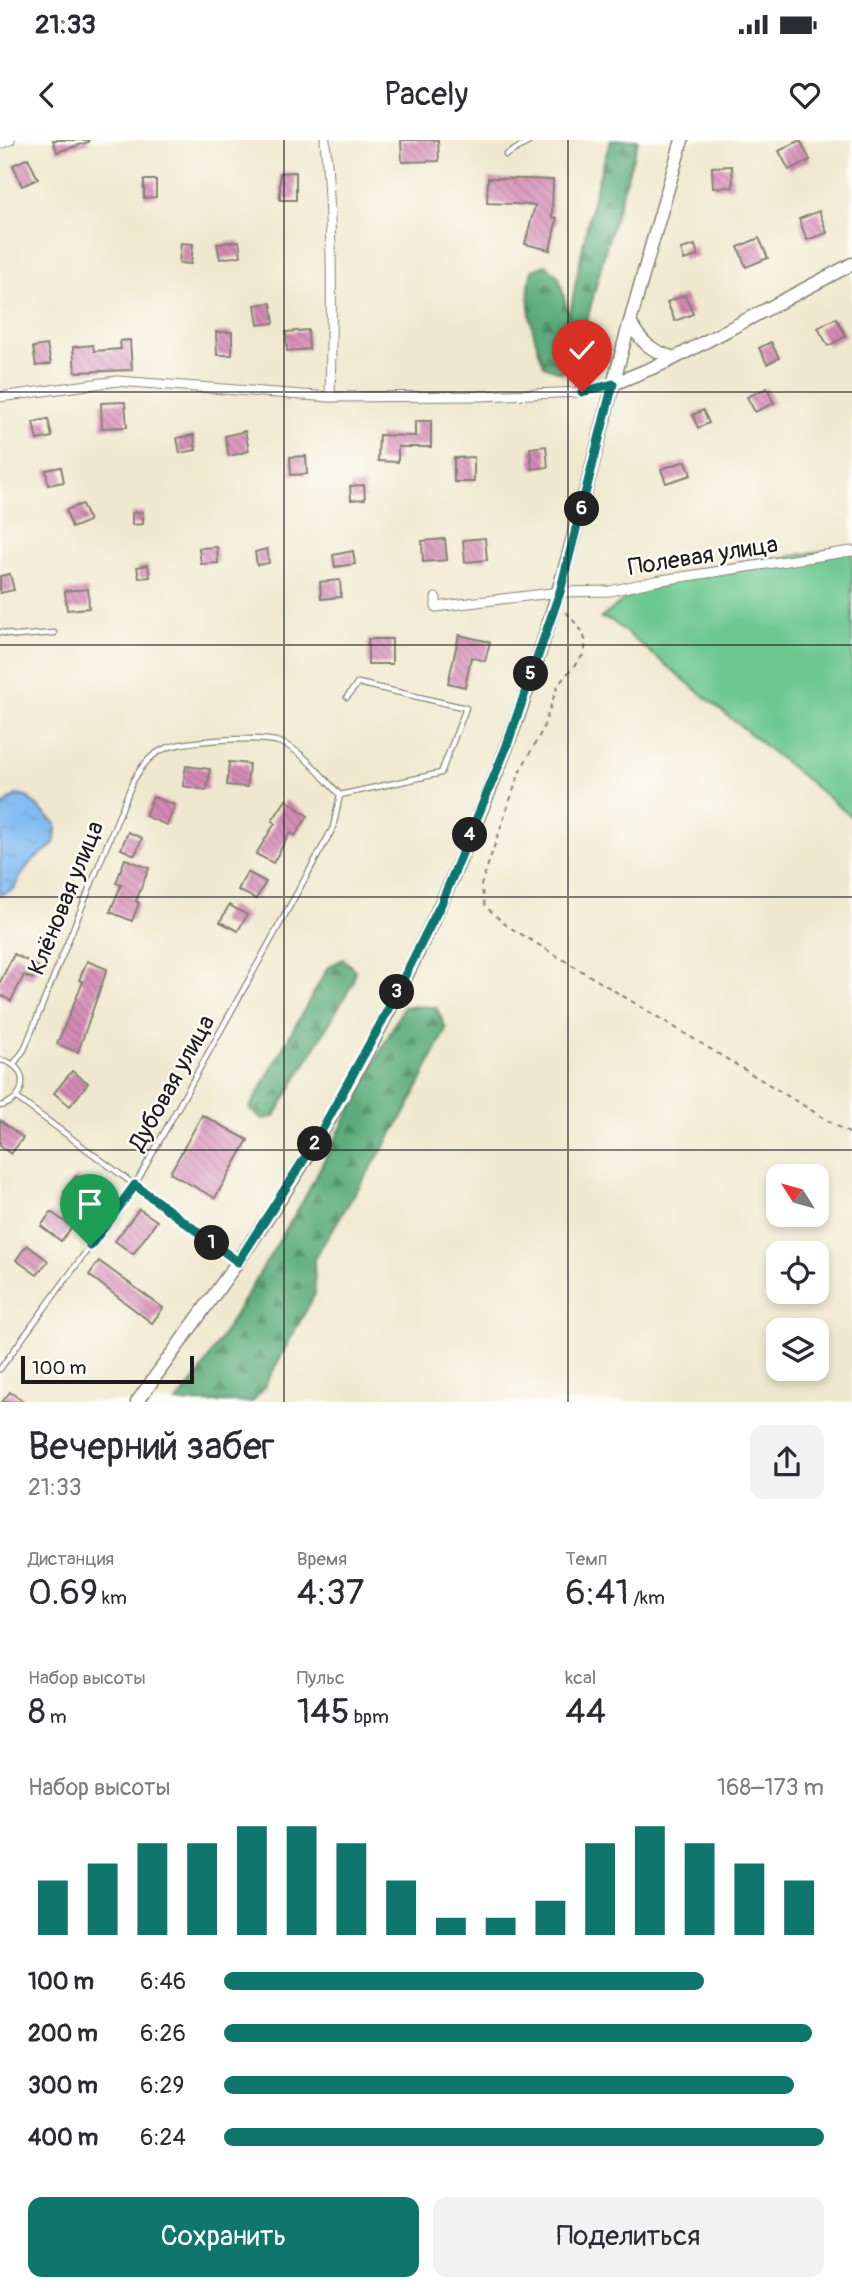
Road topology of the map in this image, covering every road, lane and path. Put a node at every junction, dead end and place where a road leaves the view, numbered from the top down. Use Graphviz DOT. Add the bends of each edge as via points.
graph roads {
  1 [pos="10,140"];
  2 [pos="325,140"];
  3 [pos="532,140"];
  4 [pos="682,140"];
  5 [pos="0,144"];
  6 [pos="506,155"];
  7 [pos="852,264"];
  8 [pos="630,322"];
  9 [pos="674,358"];
  10 [pos="613,384"];
  11 [pos="0,397"];
  12 [pos="330,397"];
  13 [pos="852,551"];
  14 [pos="558,596"];
  15 [pos="436,598"];
  16 [pos="0,632"];
  17 [pos="54,633"];
  18 [pos="347,697"];
  19 [pos="340,794"];
  20 [pos="0,1060"];
  21 [pos="13,1065"];
  22 [pos="17,1098"];
  23 [pos="0,1106"];
  24 [pos="852,1135"];
  25 [pos="135,1185"];
  26 [pos="166,1208"];
  27 [pos="238,1262"];
  28 [pos="0,1369"];
  29 [pos="137,1402"];
  1 -- 5 [label="street"];
  2 -- 12 [label="street" via="331,214"];
  3 -- 6 [label="lane"];
  4 -- 8 [label="street"];
  7 -- 9 [label="street"];
  8 -- 9 [label="street" via="647,347"];
  8 -- 10 [label="street"];
  9 -- 10 [label="street"];
  10 -- 12 [label="street" via="582,392"];
  10 -- 14 [label="street"];
  11 -- 12 [label="street" via="117,381"];
  13 -- 14 [label="street, Полевая улица"];
  14 -- 15 [label="street, Полевая улица" via="436,607"];
  14 -- 24 [label="path" via="582,631 584,654 558,685 542,730 520,771 481,885 485,906 506,925"];
  14 -- 27 [label="street" via="506,748 441,904 314,1144"];
  16 -- 17 [label="lane" via="17,636"];
  18 -- 19 [label="lane" via="358,682 466,708 440,773"];
  19 -- 21 [label="lane, Клёновая улица" via="296,751 279,742 180,743 143,764 132,781 24,1050"];
  19 -- 25 [label="lane, Дубовая улица" via="333,828"];
  20 -- 21 [label="lane"];
  21 -- 22 [label="lane" via="22,1081"];
  22 -- 23 [label="lane"];
  22 -- 25 [label="lane"];
  25 -- 26 [label="lane"];
  25 -- 28 [label="lane, Дубовая улица"];
  26 -- 27 [label="street"];
  27 -- 29 [label="street"];
}
